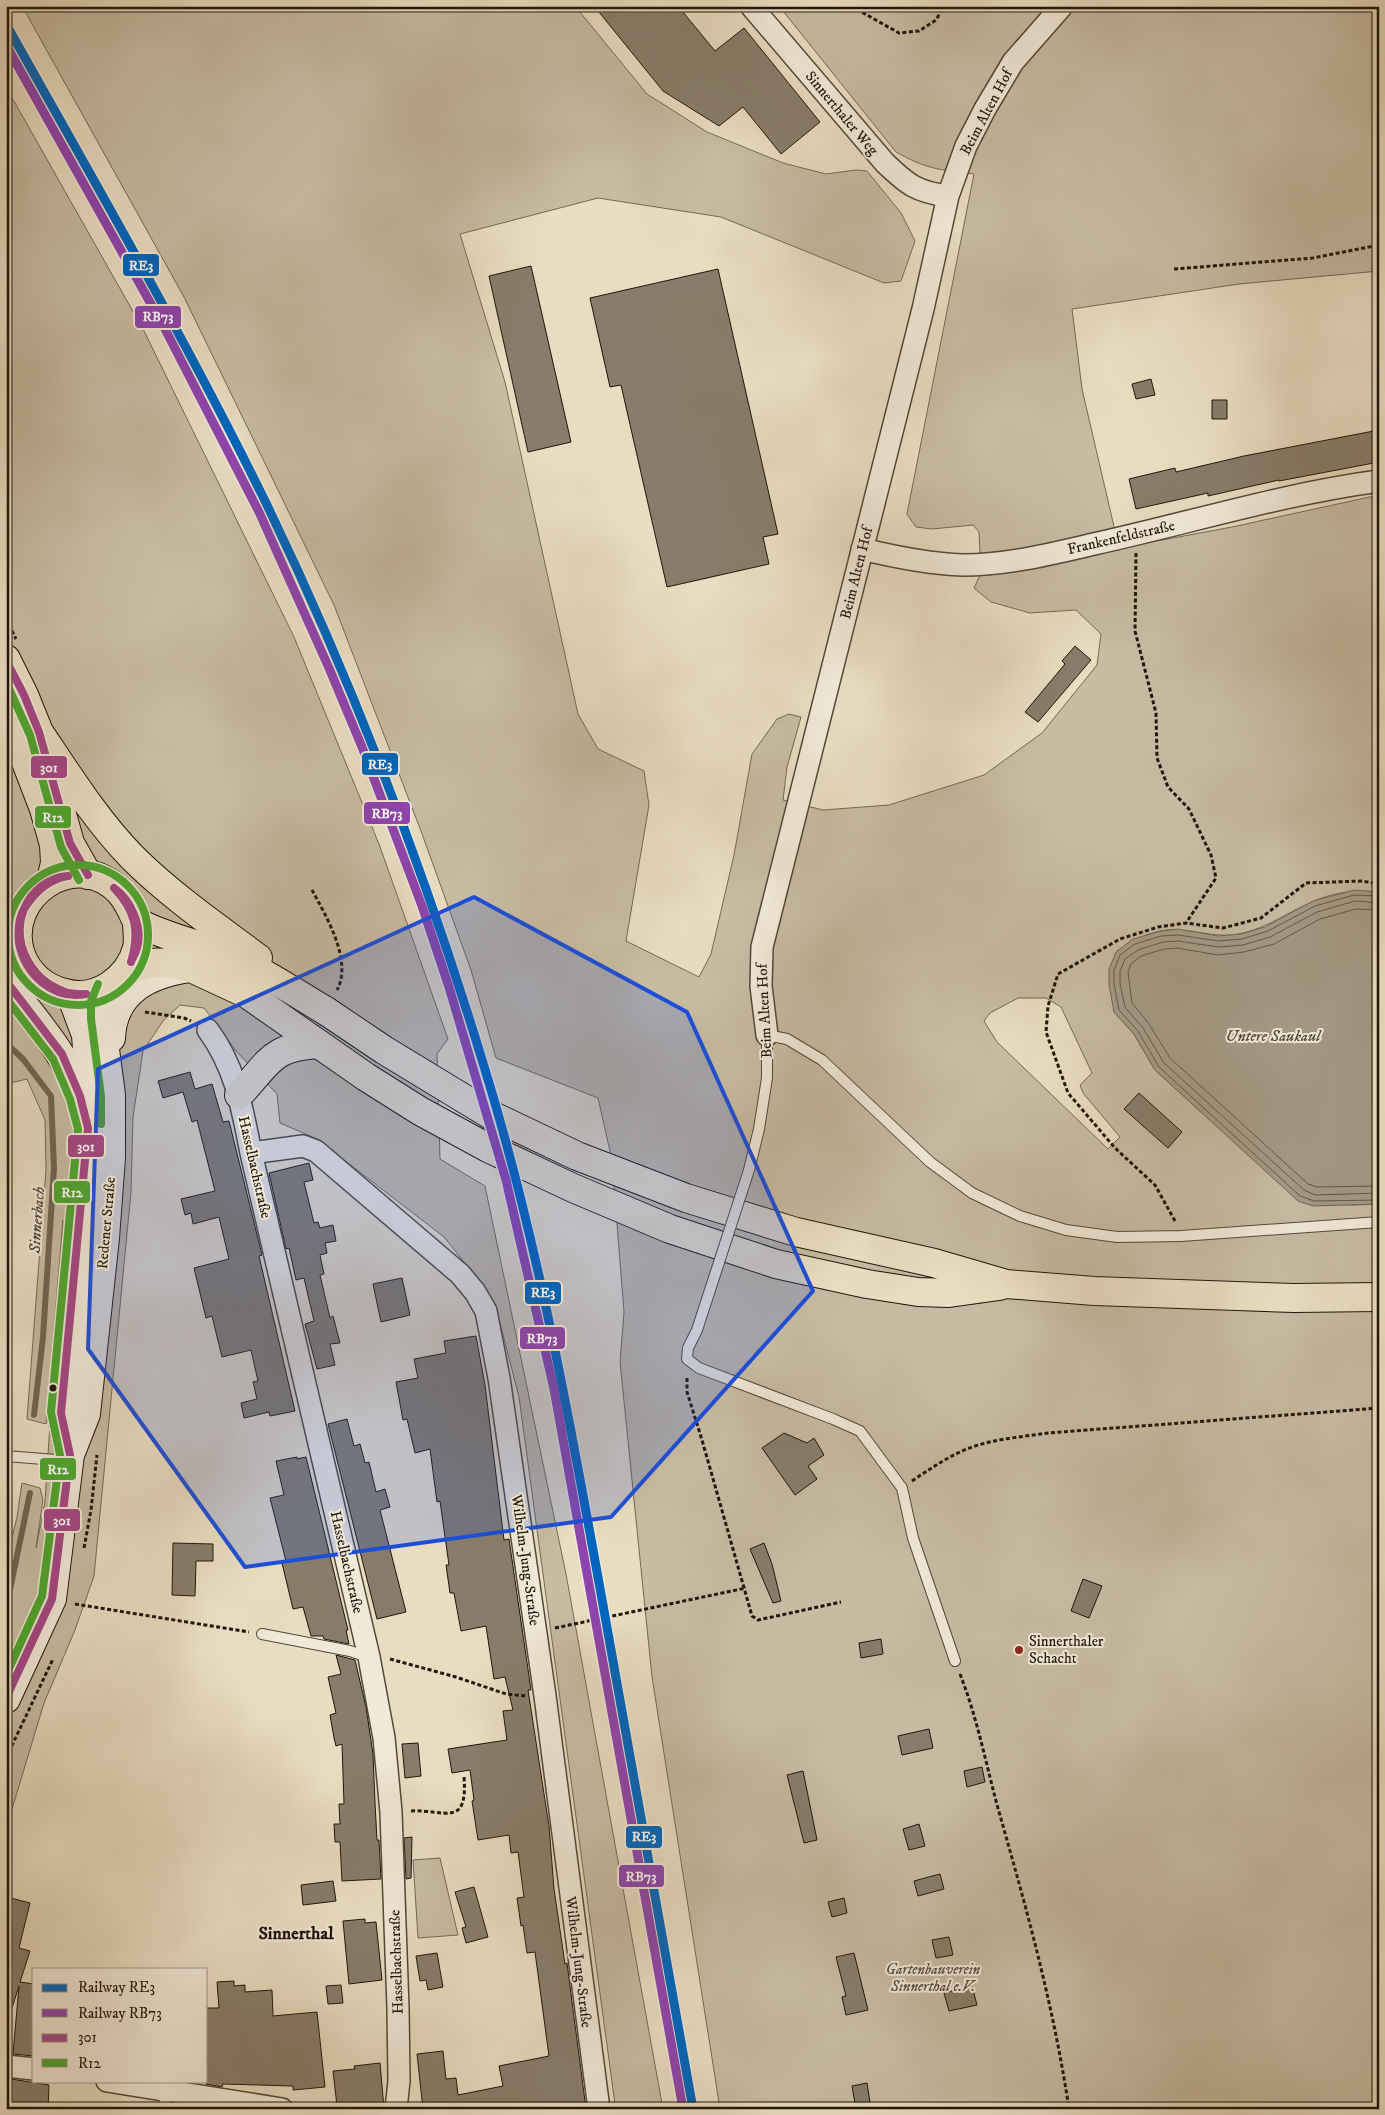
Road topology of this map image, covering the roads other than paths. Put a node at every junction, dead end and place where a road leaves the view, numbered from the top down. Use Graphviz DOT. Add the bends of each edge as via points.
graph roads {
  1 [pos="751,6"];
  2 [pos="1062,6"];
  3 [pos="948,196"];
  4 [pos="1379,481"];
  5 [pos="862,549"];
  6 [pos="6,659"];
  7 [pos="6,710"];
  8 [pos="39,732"];
  9 [pos="88,875"];
  10 [pos="51,880"];
  11 [pos="137,922"];
  12 [pos="191,968"];
  13 [pos="116,980"];
  14 [pos="6,982"];
  15 [pos="71,995"];
  16 [pos="271,1010"];
  17 [pos="326,1011"];
  18 [pos="208,1030"];
  19 [pos="767,1035"];
  20 [pos="319,1044"];
  21 [pos="272,1056"];
  22 [pos="111,1095"];
  23 [pos="239,1095"];
  24 [pos="88,1128"];
  25 [pos="251,1153"];
  26 [pos="1379,1222"];
  27 [pos="1006,1284"];
  28 [pos="1379,1297"];
  29 [pos="6,1456"];
  30 [pos="70,1458"];
  31 [pos="262,1634"];
  32 [pos="369,1657"];
  33 [pos="955,1661"];
  34 [pos="6,1699"];
  35 [pos="6,2066"];
  36 [pos="32,2070"];
  37 [pos="110,2082"];
  38 [pos="165,2100"];
  39 [pos="275,2108"];
  40 [pos="396,2109"];
  41 [pos="599,2109"];
  1 -- 3 [label="street, Sinnerthaler Weg" via="906,184 928,193"];
  2 -- 3 [label="street, Beim Alten Hof" via="1014,62 985,109 966,146"];
  3 -- 5 [label="street, Beim Alten Hof"];
  4 -- 5 [label="street, Frankenfeldstraße" via="1330,488 1136,535 992,564 937,564"];
  5 -- 19 [label="street, Beim Alten Hof" via="762,947 761,986"];
  6 -- 8 [label="main road"];
  7 -- 10 [label="main road" via="54,845 55,863"];
  8 -- 9 [label="main road" via="70,843"];
  8 -- 17 [label="main road" via="91,808 132,857 186,904"];
  9 -- 10 [label="main road"];
  9 -- 11 [label="main road" via="120,891"];
  10 -- 15 [label="main road" via="23,907 18,945 24,964 36,979 52,990"];
  11 -- 13 [label="main road" via="137,948"];
  11 -- 17 [label="main road" via="166,936 243,962"];
  12 -- 13 [label="main road" via="149,962"];
  12 -- 16 [label="main road" via="233,986"];
  12 -- 22 [label="main road" via="149,979 133,990 121,1005 112,1029"];
  13 -- 15 [label="main road" via="84,995"];
  13 -- 22 [label="main road, Redener Straße" via="101,1003"];
  14 -- 24 [label="main road" via="62,1054 80,1096"];
  15 -- 24 [label="main road, Redener Straße" via="86,1035 90,1087"];
  16 -- 20 [label="main road"];
  16 -- 21 [label="main road" via="276,1028"];
  17 -- 27 [label="main road" via="491,1115 577,1156 746,1218 848,1245 934,1263"];
  18 -- 23 [label="street, Hasselbachstraße" via="226,1056"];
  19 -- 26 [label="lane" via="787,1039 822,1060 930,1162 972,1193 1012,1212 1066,1230 1117,1237 1180,1236"];
  19 -- 33 [label="lane, Beim Alten Hof, bridge" via="767,1078 759,1129 749,1170 697,1330 688,1348 688,1359 699,1368 860,1431 902,1488 913,1538"];
  20 -- 21 [label="main road" via="298,1045"];
  20 -- 27 [label="main road" via="420,1111 488,1148 670,1229 776,1264 867,1284 949,1293"];
  21 -- 23 [label="main road"];
  22 -- 30 [label="main road, Redener Straße" via="111,1168 86,1414"];
  23 -- 25 [label="street, Hasselbachstraße"];
  24 -- 30 [label="main road, Redener Straße" via="61,1413"];
  25 -- 32 [label="street, Hasselbachstraße"];
  25 -- 41 [label="street, Wilhelm-Jung-Straße" via="303,1146 316,1151 460,1274 486,1311 499,1378 545,1696"];
  27 -- 28 [label="main road" via="1094,1292"];
  29 -- 30 [label="lane"];
  30 -- 34 [label="main road, Redener Straße" via="52,1599"];
  31 -- 32 [label="lane"];
  32 -- 40 [label="street, Hasselbachstraße" via="384,1738 391,1812 398,2008"];
  35 -- 36 [label="street"];
  37 -- 38 [label="street"];
  38 -- 39 [label="street"];
}
